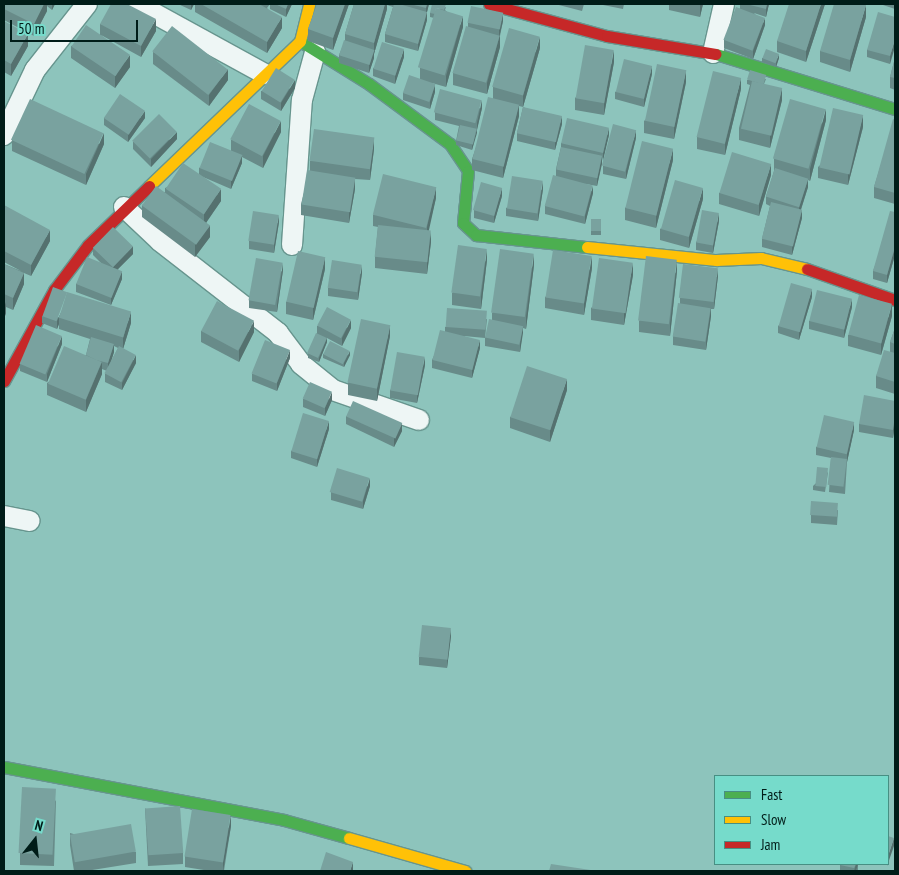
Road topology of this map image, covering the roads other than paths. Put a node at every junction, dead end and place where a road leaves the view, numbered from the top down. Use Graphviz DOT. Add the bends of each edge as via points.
graph roads {
  1 [pos="87,4"];
  2 [pos="137,4"];
  3 [pos="309,4"];
  4 [pos="489,4"];
  5 [pos="724,4"];
  6 [pos="543,10"];
  7 [pos="308,46"];
  8 [pos="713,53"];
  9 [pos="265,74"];
  10 [pos="895,109"];
  11 [pos="4,135"];
  12 [pos="124,207"];
  13 [pos="292,245"];
  14 [pos="895,300"];
  15 [pos="4,381"];
  16 [pos="419,420"];
  17 [pos="4,516"];
  18 [pos="30,521"];
  19 [pos="4,767"];
  20 [pos="465,871"];
  1 -- 11 [label="street" via="35,70"];
  2 -- 9 [label="street"];
  3 -- 7 [label="street"];
  4 -- 6 [label="street"];
  5 -- 8 [label="street"];
  6 -- 8 [label="street" via="607,36"];
  7 -- 9 [label="street"];
  7 -- 13 [label="street"];
  7 -- 14 [label="street" via="425,122 462,157 468,171 463,223 476,235 716,260 760,258 788,262"];
  8 -- 10 [label="street"];
  9 -- 12 [label="street"];
  12 -- 15 [label="street" via="88,245 54,290"];
  12 -- 16 [label="street" via="160,241 278,333 301,364 334,390"];
  17 -- 18 [label="street"];
  19 -- 20 [label="street" via="284,820"];
}
